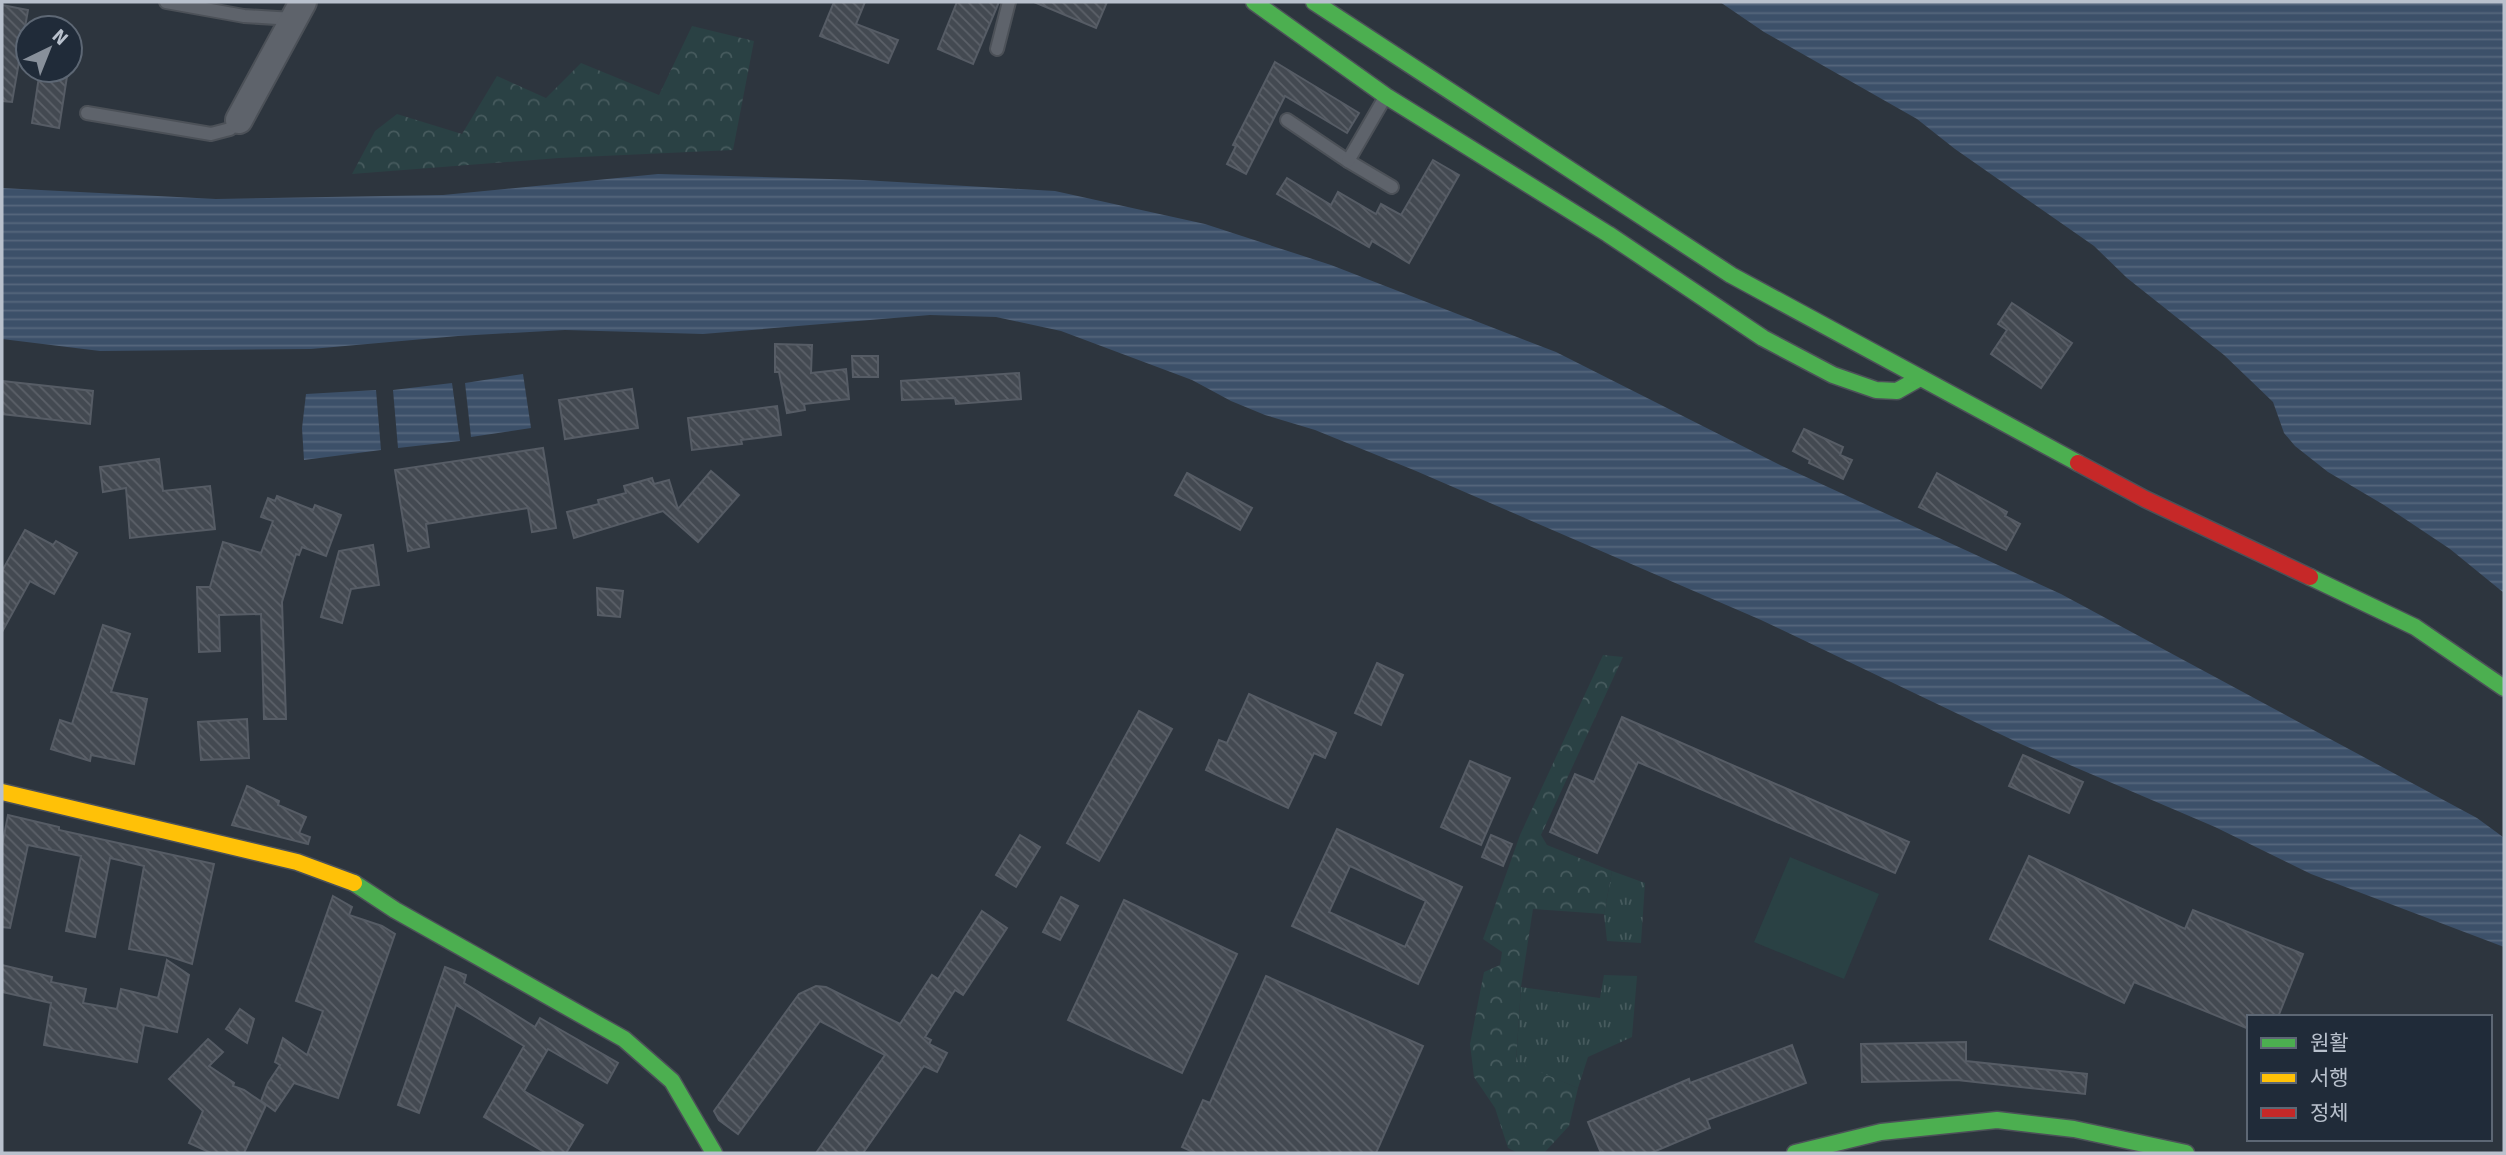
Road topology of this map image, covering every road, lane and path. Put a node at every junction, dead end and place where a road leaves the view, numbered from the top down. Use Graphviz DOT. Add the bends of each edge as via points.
graph roads {
  1 [pos="166,2"];
  2 [pos="1009,2"];
  3 [pos="1254,2"];
  4 [pos="1314,2"];
  5 [pos="299,11"];
  6 [pos="997,49"];
  7 [pos="1386,96"];
  8 [pos="87,113"];
  9 [pos="239,120"];
  10 [pos="1287,120"];
  11 [pos="1348,161"];
  12 [pos="1392,187"];
  13 [pos="1920,378"];
  14 [pos="2504,688"];
  15 [pos="3,795"];
  16 [pos="715,1153"];
  17 [pos="1795,1153"];
  18 [pos="2186,1153"];
  1 -- 5 [label="lane" via="244,16"];
  2 -- 6 [label="lane"];
  3 -- 7 [label="street"];
  4 -- 13 [label="street" via="1731,275"];
  5 -- 9 [label="street"];
  7 -- 11 [label="lane"];
  7 -- 13 [label="street" via="1809,364 1876,390 1897,391"];
  8 -- 9 [label="lane" via="211,134 230,129"];
  10 -- 11 [label="lane"];
  11 -- 12 [label="lane"];
  13 -- 14 [label="street" via="2146,499 2415,627"];
  15 -- 16 [label="street" via="297,862 350,880 624,1039 672,1081"];
  17 -- 18 [label="street" via="1825,1143 1943,1123 2003,1120"];
}
